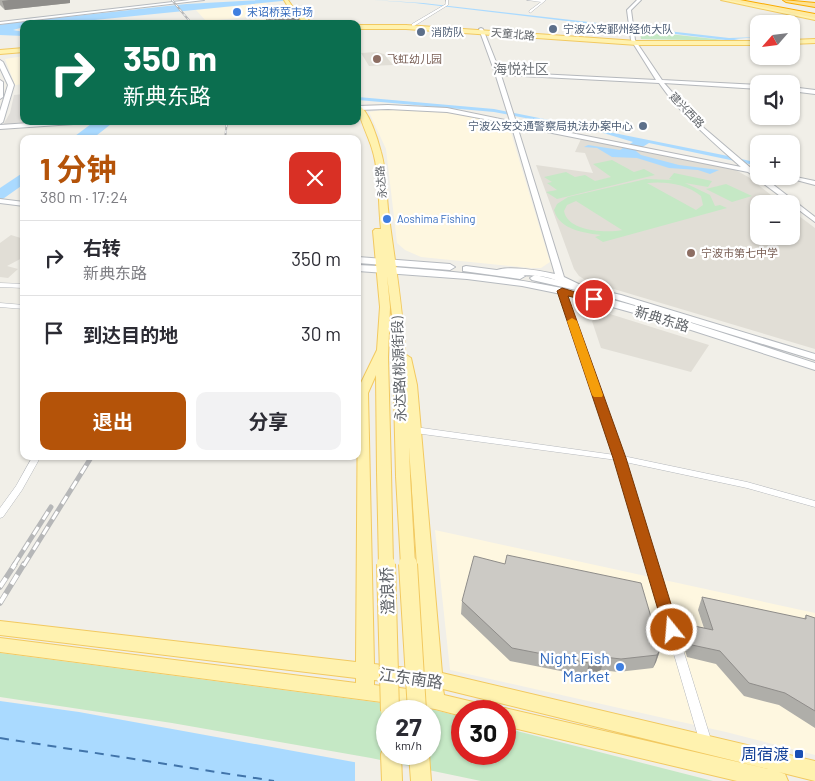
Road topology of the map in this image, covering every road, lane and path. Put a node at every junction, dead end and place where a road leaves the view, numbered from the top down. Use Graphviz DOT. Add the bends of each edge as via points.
graph roads {
  1 [pos="202,0"];
  2 [pos="528,0"];
  3 [pos="639,0"];
  4 [pos="723,0"];
  5 [pos="731,0"];
  6 [pos="739,0"];
  7 [pos="747,0"];
  8 [pos="786,0"];
  9 [pos="795,0"];
  10 [pos="284,1"];
  11 [pos="544,1"];
  12 [pos="447,2"];
  13 [pos="815,4"];
  14 [pos="530,12"];
  15 [pos="815,15"];
  16 [pos="29,20"];
  17 [pos="299,20"];
  18 [pos="306,20"];
  19 [pos="20,21"];
  20 [pos="0,23"];
  21 [pos="413,25"];
  22 [pos="361,26"];
  23 [pos="361,26"];
  24 [pos="482,30"];
  25 [pos="815,40"];
  26 [pos="634,41"];
  27 [pos="800,41"];
  28 [pos="750,42"];
  29 [pos="750,43"];
  30 [pos="20,51"];
  31 [pos="0,53"];
  32 [pos="0,62"];
  33 [pos="498,73"];
  34 [pos="658,80"];
  35 [pos="0,85"];
  36 [pos="750,86"];
  37 [pos="800,90"];
  38 [pos="815,92"];
  39 [pos="0,97"];
  40 [pos="361,108"];
  41 [pos="361,113"];
  42 [pos="511,120"];
  43 [pos="0,122"];
  44 [pos="361,123"];
  45 [pos="29,125"];
  46 [pos="0,127"];
  47 [pos="750,167"];
  48 [pos="750,171"];
  49 [pos="800,180"];
  50 [pos="815,183"];
  51 [pos="772,185"];
  52 [pos="775,185"];
  53 [pos="2,203"];
  54 [pos="20,204"];
  55 [pos="20,208"];
  56 [pos="815,213"];
  57 [pos="815,220"];
  58 [pos="361,261"];
  59 [pos="386,265"];
  60 [pos="361,268"];
  61 [pos="496,272"];
  62 [pos="560,276"];
  63 [pos="0,285"];
  64 [pos="20,286"];
  65 [pos="585,289"];
  66 [pos="562,291"];
  67 [pos="0,305"];
  68 [pos="20,307"];
  69 [pos="398,329"];
  70 [pos="383,347"];
  71 [pos="815,357"];
  72 [pos="815,367"];
  73 [pos="415,430"];
  74 [pos="620,458"];
  75 [pos="36,460"];
  76 [pos="384,472"];
  77 [pos="403,476"];
  78 [pos="815,504"];
  79 [pos="0,514"];
  80 [pos="0,628"];
  81 [pos="0,645"];
  82 [pos="365,671"];
  83 [pos="434,679"];
  84 [pos="365,692"];
  85 [pos="390,700"];
  86 [pos="416,700"];
  87 [pos="427,700"];
  88 [pos="435,700"];
  89 [pos="516,720"];
  90 [pos="706,745"];
  91 [pos="391,765"];
  92 [pos="420,765"];
  93 [pos="815,771"];
  94 [pos="392,781"];
  95 [pos="421,781"];
  96 [pos="778,781"];
  1 -- 16 [label="main road"];
  2 -- 11 [label="street"];
  3 -- 26 [label="street" via="629,10"];
  4 -- 15 [label="main road"];
  5 -- 15 [label="highway"];
  6 -- 15 [label="highway"];
  7 -- 15 [label="main road"];
  8 -- 13 [label="highway"];
  9 -- 13 [label="highway"];
  10 -- 17 [label="main road" via="290,15"];
  10 -- 18 [label="main road" via="295,14"];
  11 -- 14 [label="street"];
  12 -- 21 [label="street"];
  19 -- 20 [label="main road"];
  21 -- 22 [label="main road, 天童北路"];
  21 -- 24 [label="main road, 天童北路"];
  23 -- 24 [label="main road, 天童北路"];
  24 -- 26 [label="main road, 天童北路"];
  24 -- 33 [label="street"];
  25 -- 27 [label="main road"];
  26 -- 28 [label="main road, 天童北路"];
  26 -- 29 [label="main road, 天童北路"];
  26 -- 34 [label="street, 建兴西路"];
  30 -- 31 [label="main road"];
  32 -- 43 [label="main road" via="11,85"];
  33 -- 34 [label="street"];
  33 -- 42 [label="street"];
  34 -- 36 [label="street"];
  34 -- 47 [label="street, 建兴西路" via="690,116"];
  35 -- 39 [label="main road"];
  37 -- 38 [label="street"];
  40 -- 42 [label="street" via="447,110"];
  41 -- 59 [label="main road, 永达路" via="378,154"];
  42 -- 48 [label="street"];
  42 -- 62 [label="street"];
  44 -- 59 [label="main road, 永达路" via="374,155"];
  45 -- 46 [label="street"];
  49 -- 50 [label="street"];
  51 -- 57 [label="street, 建兴西路"];
  52 -- 56 [label="street, 建兴西路"];
  53 -- 54 [label="main road"];
  53 -- 55 [label="main road"];
  58 -- 59 [label="main road"];
  59 -- 60 [label="main road, 新典东路"];
  59 -- 61 [label="main road, 新典东路"];
  59 -- 66 [label="main road, 新典东路"];
  59 -- 69 [label="main road, 永达路(桃源街段)"];
  59 -- 70 [label="main road, 永达路(桃源街段)"];
  61 -- 62 [label="street" via="533,271"];
  61 -- 65 [label="main road, 新典东路"];
  62 -- 65 [label="street"];
  63 -- 64 [label="street"];
  65 -- 71 [label="main road, 新典东路"];
  66 -- 72 [label="main road, 新典东路"];
  66 -- 74 [label="street"];
  67 -- 68 [label="street"];
  69 -- 73 [label="main road" via="411,385"];
  69 -- 77 [label="main road, 永达路(桃源街段)"];
  70 -- 76 [label="main road, 永达路(桃源街段)"];
  70 -- 82 [label="main road" via="362,393"];
  73 -- 74 [label="street"];
  73 -- 83 [label="main road"];
  74 -- 78 [label="street" via="748,485"];
  74 -- 90 [label="street"];
  75 -- 79 [label="street"];
  76 -- 85 [label="main road, 澄浪桥, bridge"];
  77 -- 86 [label="main road, 澄浪桥, bridge"];
  80 -- 82 [label="main road, 江东南路"];
  81 -- 84 [label="main road, 江东南路"];
  82 -- 83 [label="main road, 江东南路"];
  82 -- 84 [label="main road"];
  83 -- 88 [label="main road"];
  83 -- 90 [label="main road, 江东南路"];
  84 -- 87 [label="main road, 江东南路"];
  89 -- 96 [label="main road"];
  90 -- 93 [label="main road, 江东南路"];
  91 -- 94 [label="main road"];
  92 -- 95 [label="main road"];
}
